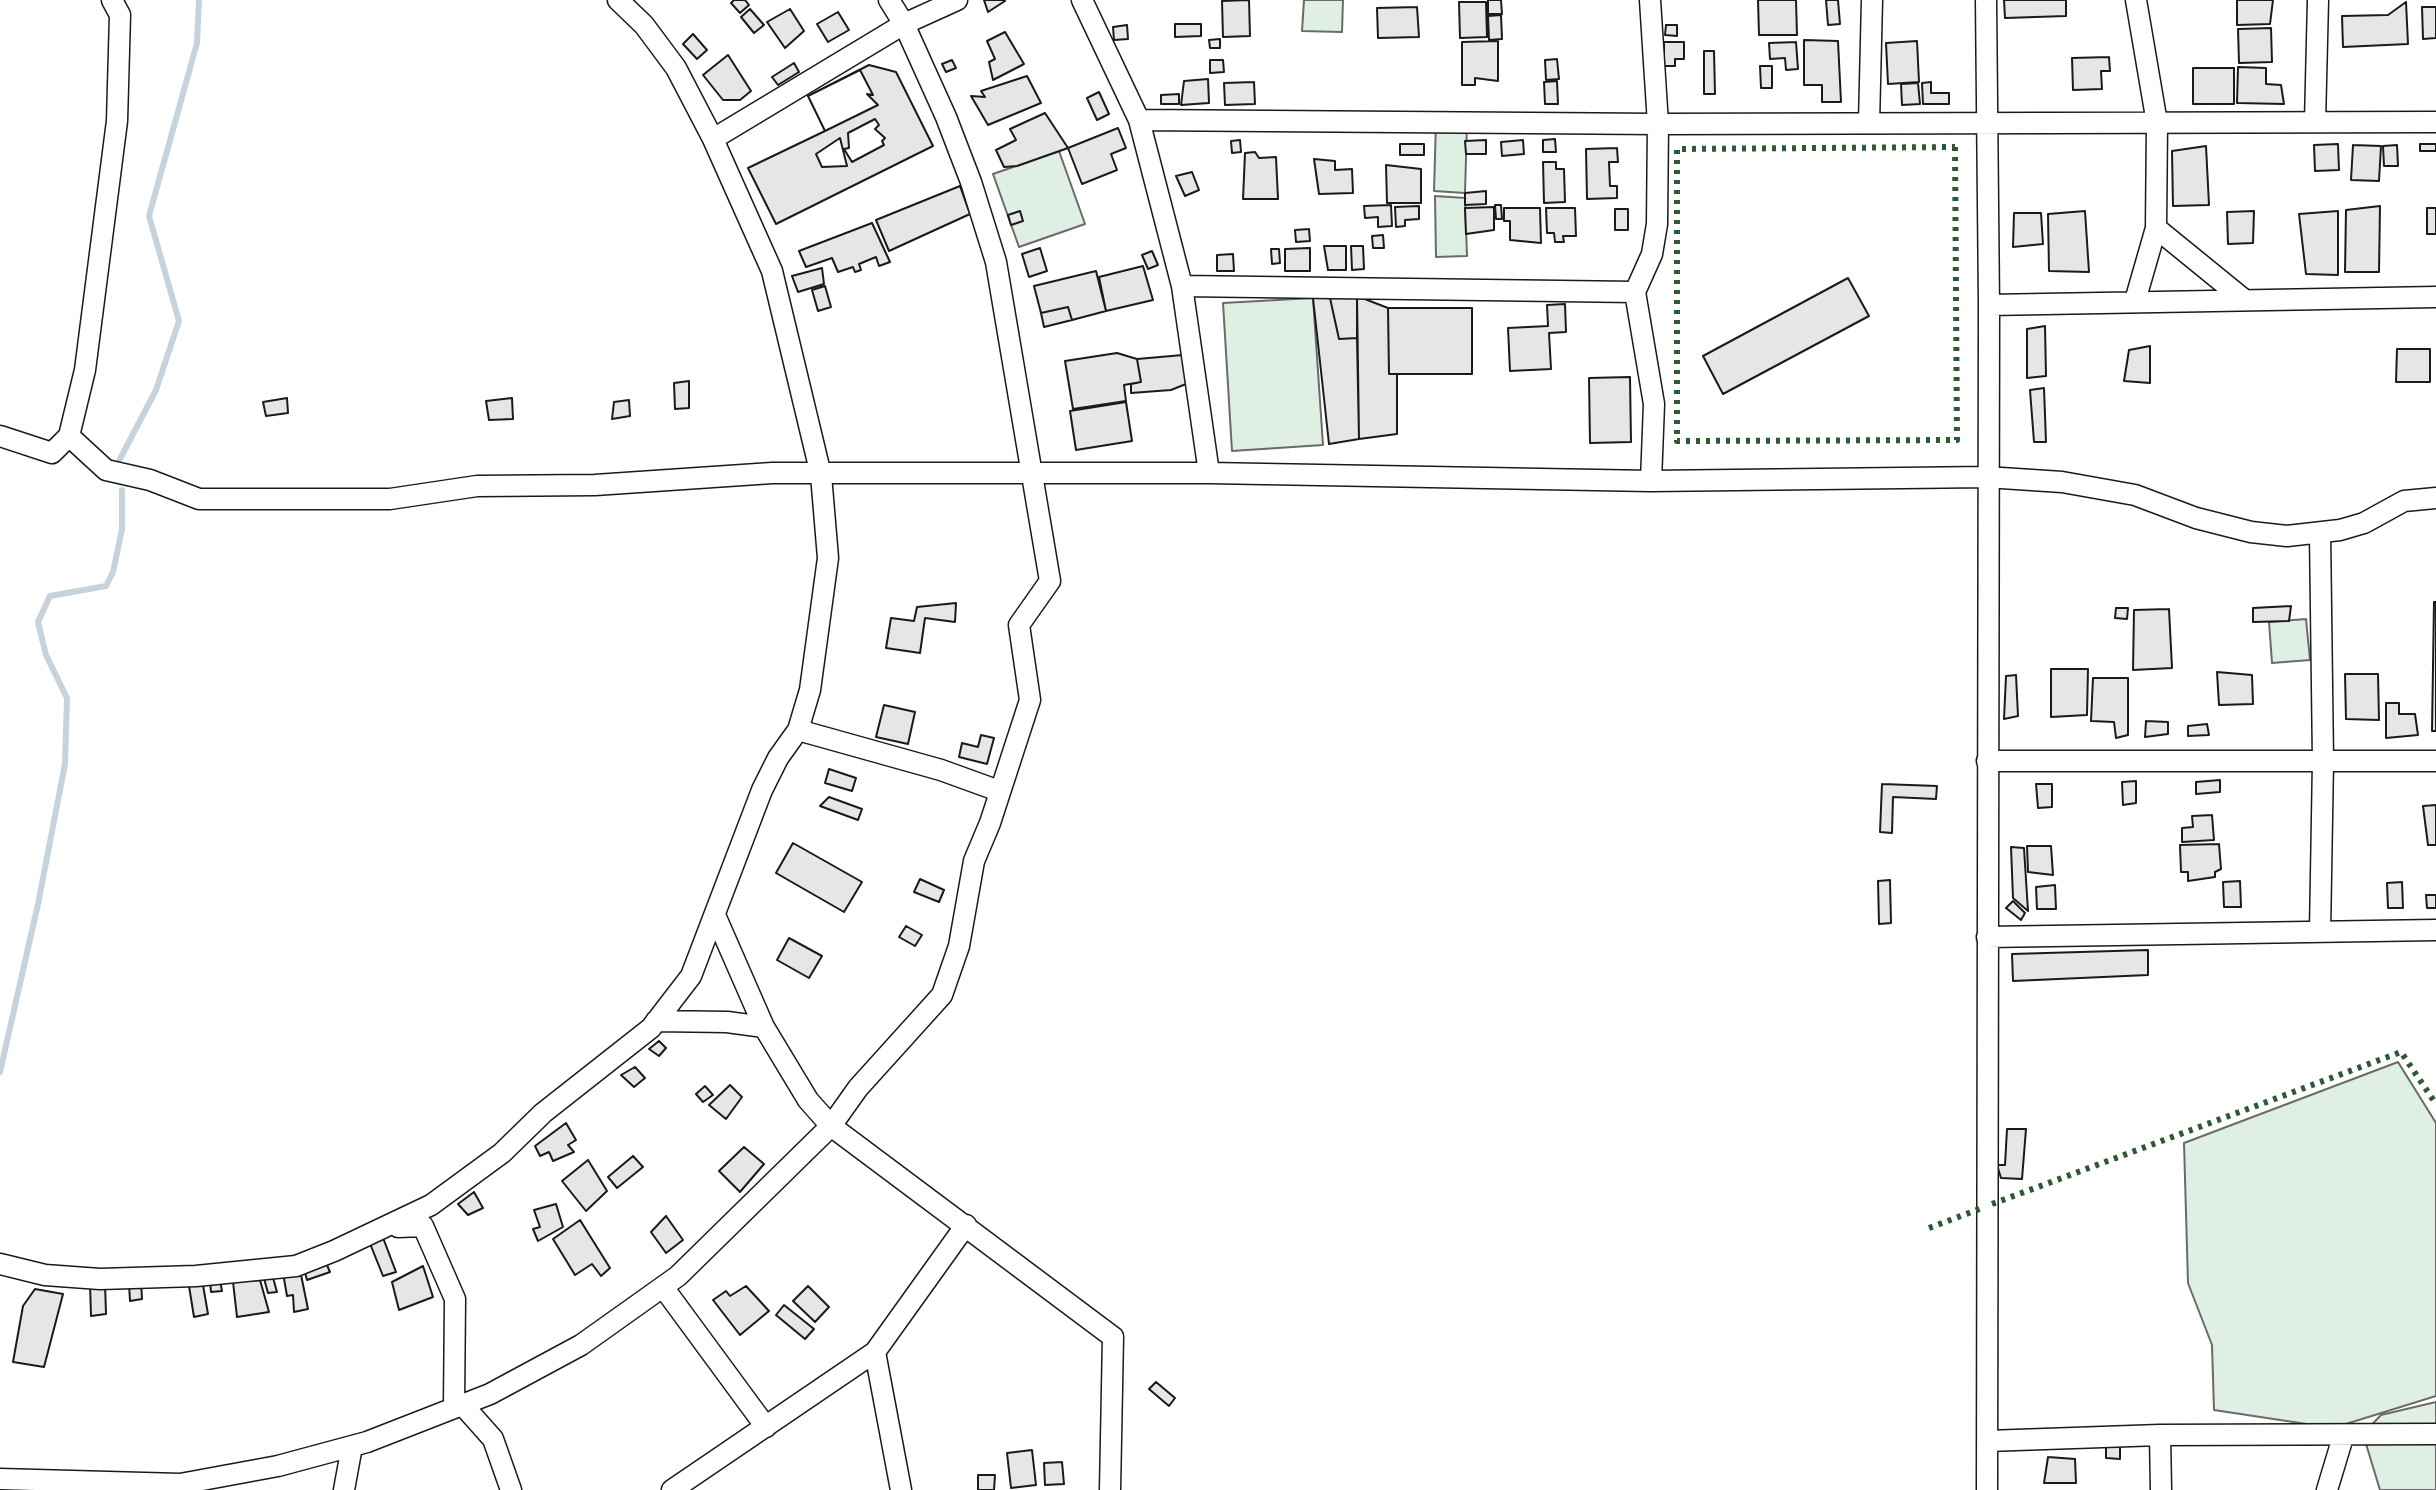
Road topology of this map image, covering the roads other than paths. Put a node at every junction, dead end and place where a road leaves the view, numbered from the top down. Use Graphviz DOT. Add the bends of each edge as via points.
graph roads {
  1 [pos="112,0"];
  2 [pos="618,0"];
  3 [pos="889,0"];
  4 [pos="957,0"];
  5 [pos="1082,0"];
  6 [pos="1650,0"];
  7 [pos="1872,0"];
  8 [pos="1986,0"];
  9 [pos="2136,0"];
  10 [pos="2318,0"];
  11 [pos="904,24"];
  12 [pos="1139,120"];
  13 [pos="2315,122"];
  14 [pos="2436,122"];
  15 [pos="1869,123"];
  16 [pos="1986,123"];
  17 [pos="2157,123"];
  18 [pos="1658,124"];
  19 [pos="713,139"];
  20 [pos="2156,228"];
  21 [pos="1182,286"];
  22 [pos="1635,292"];
  23 [pos="2436,297"];
  24 [pos="2242,298"];
  25 [pos="2135,301"];
  26 [pos="1989,305"];
  27 [pos="0,436"];
  28 [pos="69,436"];
  29 [pos="1209,473"];
  30 [pos="821,475"];
  31 [pos="1032,475"];
  32 [pos="1986,477"];
  33 [pos="1651,481"];
  34 [pos="2436,498"];
  35 [pos="2320,533"];
  36 [pos="798,730"];
  37 [pos="1987,761"];
  38 [pos="2323,761"];
  39 [pos="2436,761"];
  40 [pos="999,791"];
  41 [pos="715,915"];
  42 [pos="2436,930"];
  43 [pos="2320,932"];
  44 [pos="1987,937"];
  45 [pos="656,1021"];
  46 [pos="764,1027"];
  47 [pos="831,1126"];
  48 [pos="966,1225"];
  49 [pos="388,1228"];
  50 [pos="0,1264"];
  51 [pos="663,1287"];
  52 [pos="875,1352"];
  53 [pos="458,1404"];
  54 [pos="766,1427"];
  55 [pos="2436,1434"];
  56 [pos="2160,1435"];
  57 [pos="2343,1437"];
  58 [pos="1987,1441"];
  59 [pos="352,1446"];
  60 [pos="0,1479"];
  61 [pos="180,1487"];
  62 [pos="344,1490"];
  63 [pos="511,1490"];
  64 [pos="672,1490"];
  65 [pos="901,1490"];
  66 [pos="1110,1490"];
  67 [pos="1987,1490"];
  68 [pos="2161,1490"];
  69 [pos="2327,1490"];
  1 -- 28 [label="street" via="120,15 117,121 85,370"];
  2 -- 19 [label="street" via="676,68"];
  3 -- 11 [label="street"];
  4 -- 11 [label="street"];
  5 -- 12 [label="street"];
  6 -- 18 [label="street"];
  7 -- 15 [label="street"];
  8 -- 16 [label="street"];
  9 -- 17 [label="street"];
  10 -- 13 [label="street"];
  11 -- 19 [label="street"];
  11 -- 31 [label="street" via="971,182 996,262"];
  12 -- 18 [label="street"];
  12 -- 21 [label="street"];
  13 -- 14 [label="street"];
  13 -- 17 [label="street"];
  15 -- 16 [label="street"];
  15 -- 18 [label="street"];
  16 -- 17 [label="street"];
  16 -- 26 [label="street"];
  17 -- 20 [label="street"];
  18 -- 22 [label="street" via="1656,239"];
  19 -- 30 [label="street" via="772,271"];
  20 -- 24 [label="street"];
  20 -- 25 [label="street"];
  21 -- 22 [label="street"];
  21 -- 29 [label="street"];
  22 -- 33 [label="street" via="1654,404"];
  23 -- 24 [label="street"];
  24 -- 25 [label="street"];
  25 -- 26 [label="street"];
  26 -- 32 [label="street"];
  27 -- 28 [label="street" via="52,453"];
  28 -- 30 [label="street" via="106,470 199,499 390,499 477,486"];
  29 -- 31 [label="street"];
  29 -- 33 [label="street"];
  30 -- 31 [label="street"];
  30 -- 36 [label="street" via="828,558 812,677"];
  31 -- 40 [label="street" via="1050,581 1019,625 1030,700"];
  32 -- 33 [label="street"];
  32 -- 35 [label="street" via="2135,495 2251,532"];
  32 -- 37 [label="street"];
  34 -- 35 [label="street" via="2404,501 2364,523"];
  35 -- 38 [label="street"];
  36 -- 40 [label="street"];
  36 -- 41 [label="street" via="762,790"];
  37 -- 38 [label="street"];
  37 -- 44 [label="street"];
  38 -- 39 [label="street"];
  38 -- 43 [label="street"];
  40 -- 47 [label="street" via="974,861 959,946 942,995"];
  41 -- 45 [label="street" via="691,976"];
  41 -- 46 [label="street"];
  42 -- 43 [label="street"];
  43 -- 44 [label="street"];
  44 -- 58 [label="street"];
  45 -- 46 [label="street"];
  45 -- 49 [label="street" via="502,1153 431,1205"];
  46 -- 47 [label="street" via="808,1100"];
  47 -- 48 [label="street"];
  47 -- 51 [label="street"];
  48 -- 52 [label="street"];
  48 -- 66 [label="street" via="1113,1337"];
  49 -- 50 [label="street" via="296,1266 257,1271 100,1279 45,1275"];
  49 -- 53 [label="street" via="423,1226 455,1299"];
  51 -- 53 [label="street" via="581,1345 490,1394"];
  51 -- 54 [label="street"];
  52 -- 54 [label="street"];
  52 -- 65 [label="street"];
  53 -- 59 [label="street"];
  53 -- 63 [label="street" via="493,1439"];
  54 -- 64 [label="street"];
  55 -- 57 [label="street"];
  56 -- 57 [label="street"];
  56 -- 58 [label="street"];
  56 -- 68 [label="street"];
  57 -- 69 [label="street"];
  58 -- 67 [label="street"];
  59 -- 61 [label="street"];
  59 -- 62 [label="street"];
  60 -- 61 [label="street"];
}
